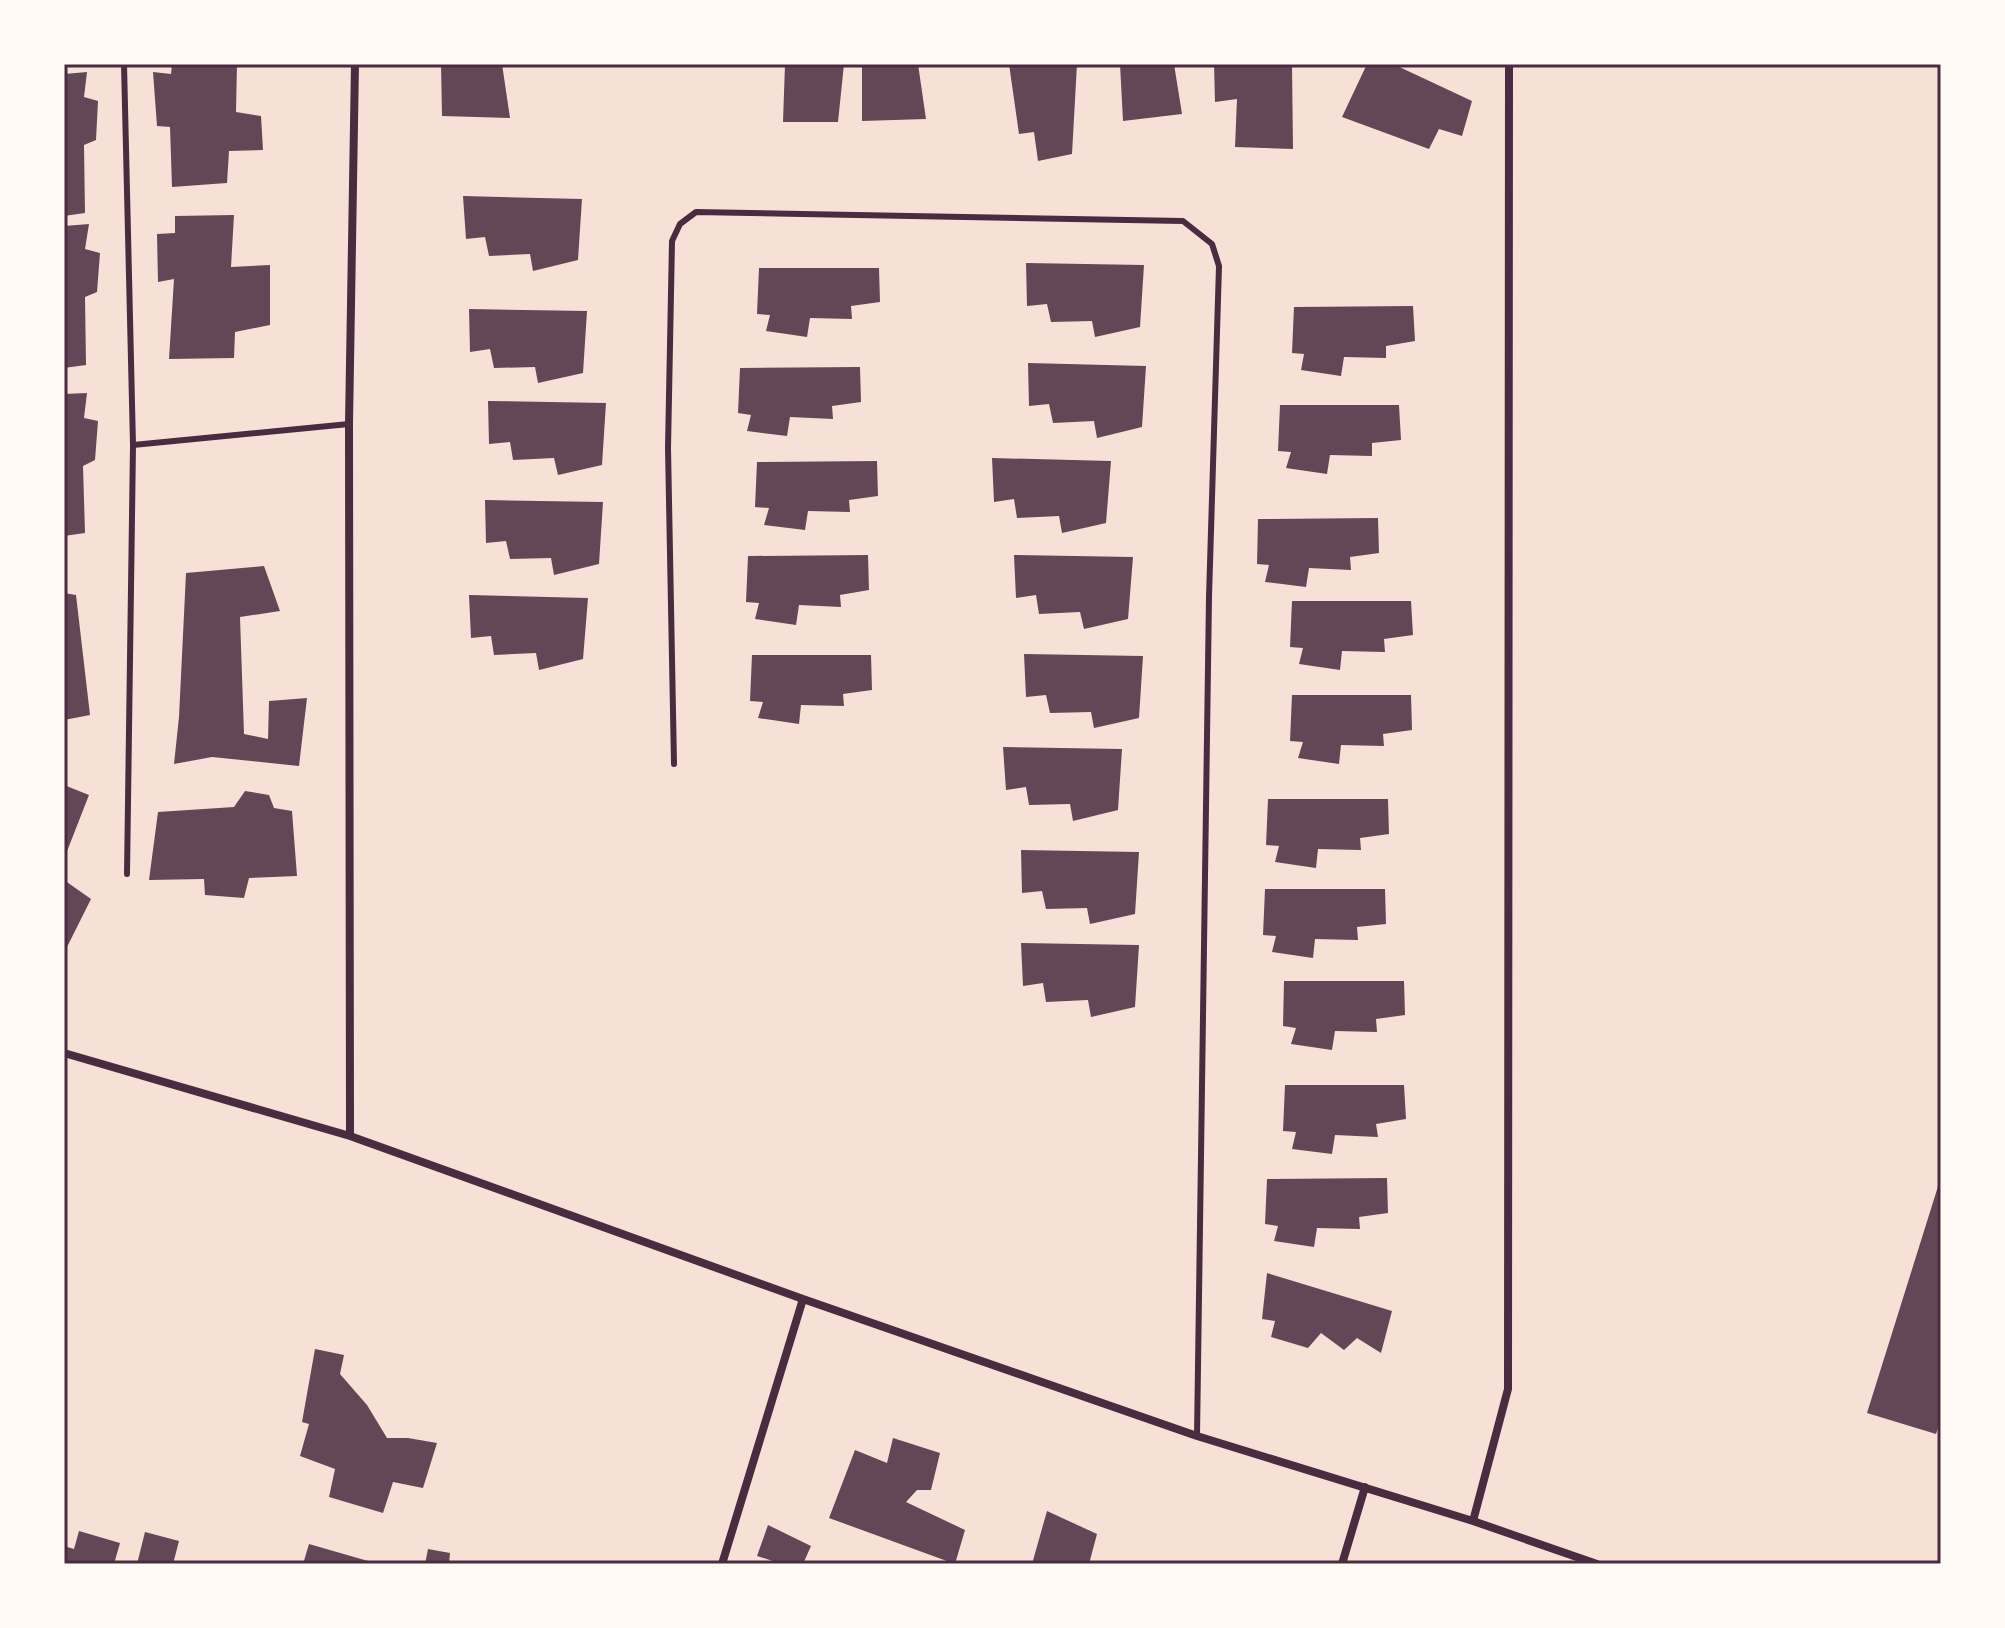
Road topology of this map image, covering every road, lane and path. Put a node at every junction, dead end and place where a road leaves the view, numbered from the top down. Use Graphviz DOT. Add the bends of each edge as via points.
graph roads {
  1 [pos="124,64"];
  2 [pos="355,64"];
  3 [pos="1509,64"];
  4 [pos="349,424"];
  5 [pos="133,445"];
  6 [pos="674,764"];
  7 [pos="127,874"];
  8 [pos="64,1053"];
  9 [pos="350,1136"];
  10 [pos="803,1299"];
  11 [pos="1197,1436"];
  12 [pos="1365,1487"];
  13 [pos="1473,1521"];
  14 [pos="722,1564"];
  15 [pos="1342,1564"];
  16 [pos="1597,1564"];
  1 -- 5 [label="lane"];
  2 -- 4 [label="street"];
  3 -- 13 [label="street" via="1508,1389"];
  4 -- 5 [label="lane"];
  4 -- 9 [label="street"];
  5 -- 7 [label="lane"];
  6 -- 11 [label="lane" via="668,448 672,241 680,224 696,212 1183,221 1212,244 1219,266"];
  8 -- 9 [label="street"];
  9 -- 10 [label="street"];
  10 -- 11 [label="street"];
  10 -- 14 [label="street"];
  11 -- 12 [label="street"];
  12 -- 13 [label="street"];
  12 -- 15 [label="street"];
  13 -- 16 [label="street"];
}
